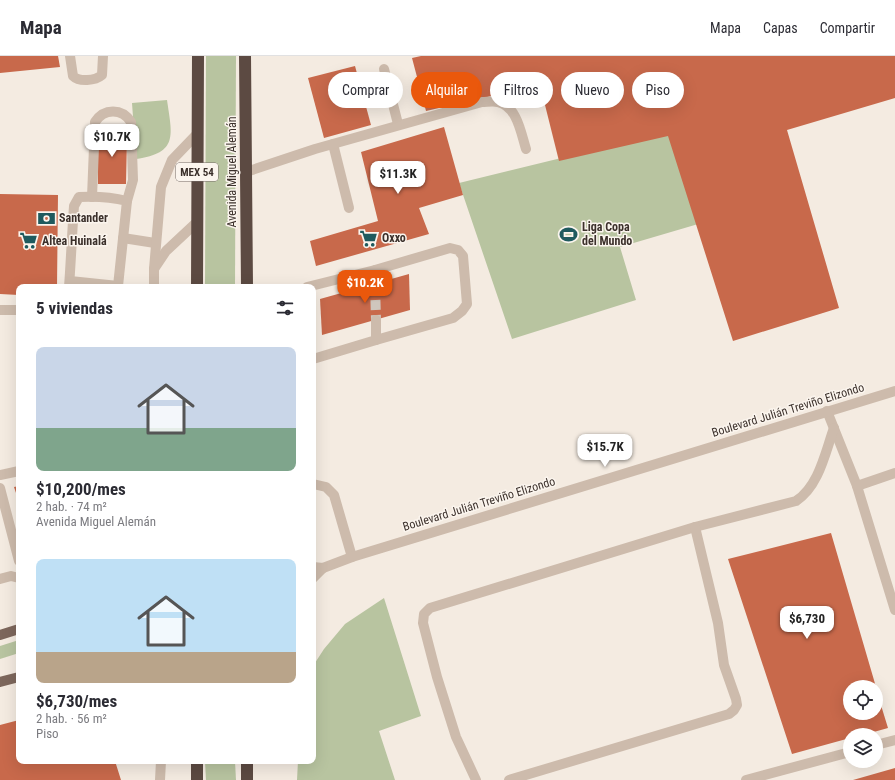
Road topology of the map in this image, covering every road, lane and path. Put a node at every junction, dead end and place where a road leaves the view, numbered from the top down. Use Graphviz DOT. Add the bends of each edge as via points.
graph roads {
  1 [pos="70,56"];
  2 [pos="103,56"];
  3 [pos="198,56"];
  4 [pos="245,56"];
  5 [pos="384,70"];
  6 [pos="398,124"];
  7 [pos="197,134"];
  8 [pos="333,144"];
  9 [pos="526,149"];
  10 [pos="246,172"];
  11 [pos="92,197"];
  12 [pos="128,201"];
  13 [pos="349,208"];
  14 [pos="196,223"];
  15 [pos="122,238"];
  16 [pos="155,243"];
  17 [pos="154,269"];
  18 [pos="375,270"];
  19 [pos="69,284"];
  20 [pos="118,284"];
  21 [pos="154,284"];
  22 [pos="197,284"];
  23 [pos="247,284"];
  24 [pos="316,285"];
  25 [pos="375,285"];
  26 [pos="0,310"];
  27 [pos="16,310"];
  28 [pos="376,320"];
  29 [pos="376,340"];
  30 [pos="316,358"];
  31 [pos="895,391"];
  32 [pos="827,411"];
  33 [pos="834,428"];
  34 [pos="16,472"];
  35 [pos="895,473"];
  36 [pos="0,475"];
  37 [pos="316,485"];
  38 [pos="857,486"];
  39 [pos="0,488"];
  40 [pos="695,527"];
  41 [pos="16,549"];
  42 [pos="352,557"];
  43 [pos="318,567"];
  44 [pos="16,577"];
  45 [pos="0,579"];
  46 [pos="895,610"];
  47 [pos="16,630"];
  48 [pos="2,635"];
  49 [pos="16,678"];
  50 [pos="0,682"];
  51 [pos="895,740"];
  52 [pos="883,743"];
  53 [pos="843,754"];
  54 [pos="161,764"];
  55 [pos="197,764"];
  56 [pos="247,764"];
  57 [pos="160,780"];
  58 [pos="197,780"];
  59 [pos="247,780"];
  60 [pos="476,780"];
  61 [pos="509,780"];
  62 [pos="746,780"];
  1 -- 2 [label="street" via="73,76 80,80 95,79 102,75"];
  3 -- 7 [label="highway, MEX 54"];
  4 -- 10 [label="highway, Avenida Miguel Alemán"];
  5 -- 6 [label="street"];
  6 -- 8 [label="street"];
  6 -- 9 [label="street" via="482,102 498,102 508,107 516,117"];
  7 -- 14 [label="highway, MEX 54"];
  7 -- 16 [label="street" via="172,160 161,187"];
  8 -- 10 [label="street"];
  8 -- 13 [label="street"];
  10 -- 23 [label="highway, Avenida Miguel Alemán"];
  11 -- 12 [label="street" via="111,197"];
  11 -- 12 [label="street" via="95,122 100,115 120,112 131,122 133,180"];
  11 -- 19 [label="street" via="80,197 74,206"];
  12 -- 15 [label="street"];
  14 -- 17 [label="street" via="166,251"];
  14 -- 22 [label="highway, MEX 54"];
  15 -- 16 [label="street"];
  15 -- 20 [label="street"];
  16 -- 17 [label="street"];
  17 -- 21 [label="street"];
  18 -- 24 [label="street"];
  18 -- 25 [label="street"];
  18 -- 29 [label="street" via="450,248 458,250 463,256 467,304 453,318"];
  26 -- 27 [label="street"];
  28 -- 29 [label="street"];
  29 -- 30 [label="street"];
  31 -- 32 [label="street, Boulevard Julián Treviño Elizondo"];
  32 -- 33 [label="street"];
  32 -- 42 [label="street, Boulevard Julián Treviño Elizondo"];
  33 -- 38 [label="street"];
  33 -- 40 [label="street" via="806,494 796,501"];
  34 -- 36 [label="street"];
  35 -- 38 [label="street"];
  37 -- 42 [label="street" via="326,488 334,495"];
  38 -- 46 [label="street"];
  39 -- 41 [label="street"];
  40 -- 60 [label="street" via="437,605 424,614 423,623 445,706"];
  40 -- 61 [label="street" via="718,623 724,665 736,699 737,705 734,710 722,716"];
  42 -- 43 [label="street, Boulevard Julián Treviño Elizondo"];
  44 -- 45 [label="street"];
  47 -- 48 [label="main road"];
  49 -- 50 [label="main road"];
  51 -- 52 [label="street"];
  53 -- 62 [label="street"];
  54 -- 57 [label="street"];
  55 -- 58 [label="highway"];
  56 -- 59 [label="highway"];
}
